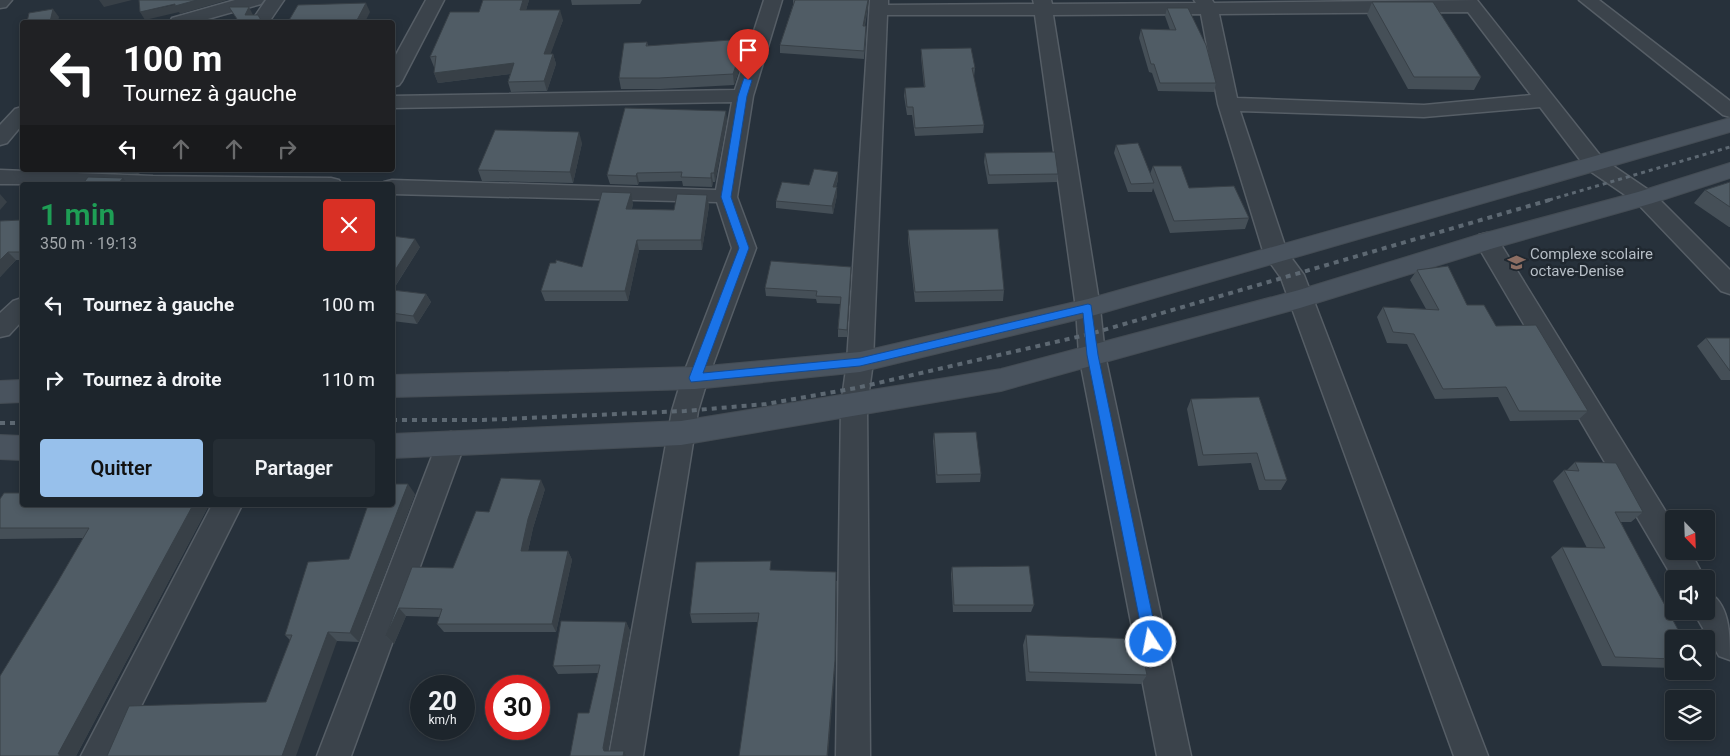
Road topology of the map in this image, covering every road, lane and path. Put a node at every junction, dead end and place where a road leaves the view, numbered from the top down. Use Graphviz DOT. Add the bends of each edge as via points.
graph roads {
  1 [pos="3,0"];
  2 [pos="255,0"];
  3 [pos="275,0"];
  4 [pos="435,0"];
  5 [pos="772,0"];
  6 [pos="1588,0"];
  7 [pos="0,3"];
  8 [pos="1471,3"];
  9 [pos="879,5"];
  10 [pos="1043,5"];
  11 [pos="1206,5"];
  12 [pos="185,20"];
  13 [pos="261,20"];
  14 [pos="395,75"];
  15 [pos="742,96"];
  16 [pos="1546,100"];
  17 [pos="395,102"];
  18 [pos="1228,104"];
  19 [pos="1730,111"];
  20 [pos="20,115"];
  21 [pos="1730,125"];
  22 [pos="0,138"];
  23 [pos="1595,164"];
  24 [pos="1730,170"];
  25 [pos="0,177"];
  26 [pos="155,179"];
  27 [pos="242,182"];
  28 [pos="395,187"];
  29 [pos="726,197"];
  30 [pos="1645,198"];
  31 [pos="1487,241"];
  32 [pos="1276,254"];
  33 [pos="1730,285"];
  34 [pos="1300,299"];
  35 [pos="1088,308"];
  36 [pos="20,309"];
  37 [pos="0,328"];
  38 [pos="1092,355"];
  39 [pos="860,362"];
  40 [pos="695,378"];
  41 [pos="395,386"];
  42 [pos="0,392"];
  43 [pos="20,392"];
  44 [pos="854,406"];
  45 [pos="681,432"];
  46 [pos="450,443"];
  47 [pos="395,446"];
  48 [pos="0,448"];
  49 [pos="20,448"];
  50 [pos="226,507"];
  51 [pos="1685,570"];
  52 [pos="1715,620"];
  53 [pos="1730,645"];
  54 [pos="98,756"];
  55 [pos="334,756"];
  56 [pos="626,756"];
  57 [pos="852,756"];
  58 [pos="1174,756"];
  59 [pos="1471,756"];
  1 -- 7 [label="street"];
  2 -- 12 [label="street"];
  3 -- 13 [label="street"];
  4 -- 14 [label="street"];
  5 -- 15 [label="street"];
  6 -- 19 [label="street"];
  8 -- 11 [label="street"];
  8 -- 16 [label="street"];
  9 -- 10 [label="street"];
  9 -- 39 [label="street"];
  10 -- 11 [label="street"];
  10 -- 35 [label="street"];
  11 -- 18 [label="street"];
  15 -- 17 [label="street"];
  15 -- 29 [label="street"];
  16 -- 18 [label="street" via="1424,111"];
  16 -- 23 [label="street"];
  18 -- 32 [label="street"];
  20 -- 22 [label="street"];
  21 -- 23 [label="main road"];
  23 -- 30 [label="street"];
  23 -- 32 [label="main road"];
  24 -- 30 [label="main road"];
  25 -- 26 [label="street"];
  26 -- 27 [label="street"];
  28 -- 29 [label="street"];
  29 -- 40 [label="street" via="744,248"];
  30 -- 31 [label="main road"];
  30 -- 33 [label="street"];
  31 -- 34 [label="main road"];
  31 -- 51 [label="street"];
  32 -- 34 [label="street" via="1292,275"];
  32 -- 35 [label="main road"];
  34 -- 38 [label="main road"];
  34 -- 59 [label="street"];
  35 -- 38 [label="street"];
  35 -- 39 [label="main road"];
  36 -- 37 [label="street"];
  38 -- 44 [label="main road" via="1001,380"];
  38 -- 58 [label="street"];
  39 -- 40 [label="main road"];
  39 -- 44 [label="street"];
  40 -- 41 [label="main road"];
  40 -- 45 [label="street"];
  42 -- 43 [label="main road"];
  44 -- 45 [label="main road"];
  44 -- 57 [label="street"];
  45 -- 46 [label="main road"];
  45 -- 56 [label="street"];
  46 -- 47 [label="main road"];
  46 -- 55 [label="street"];
  48 -- 49 [label="main road"];
  50 -- 54 [label="street"];
  52 -- 53 [label="street"];
}
